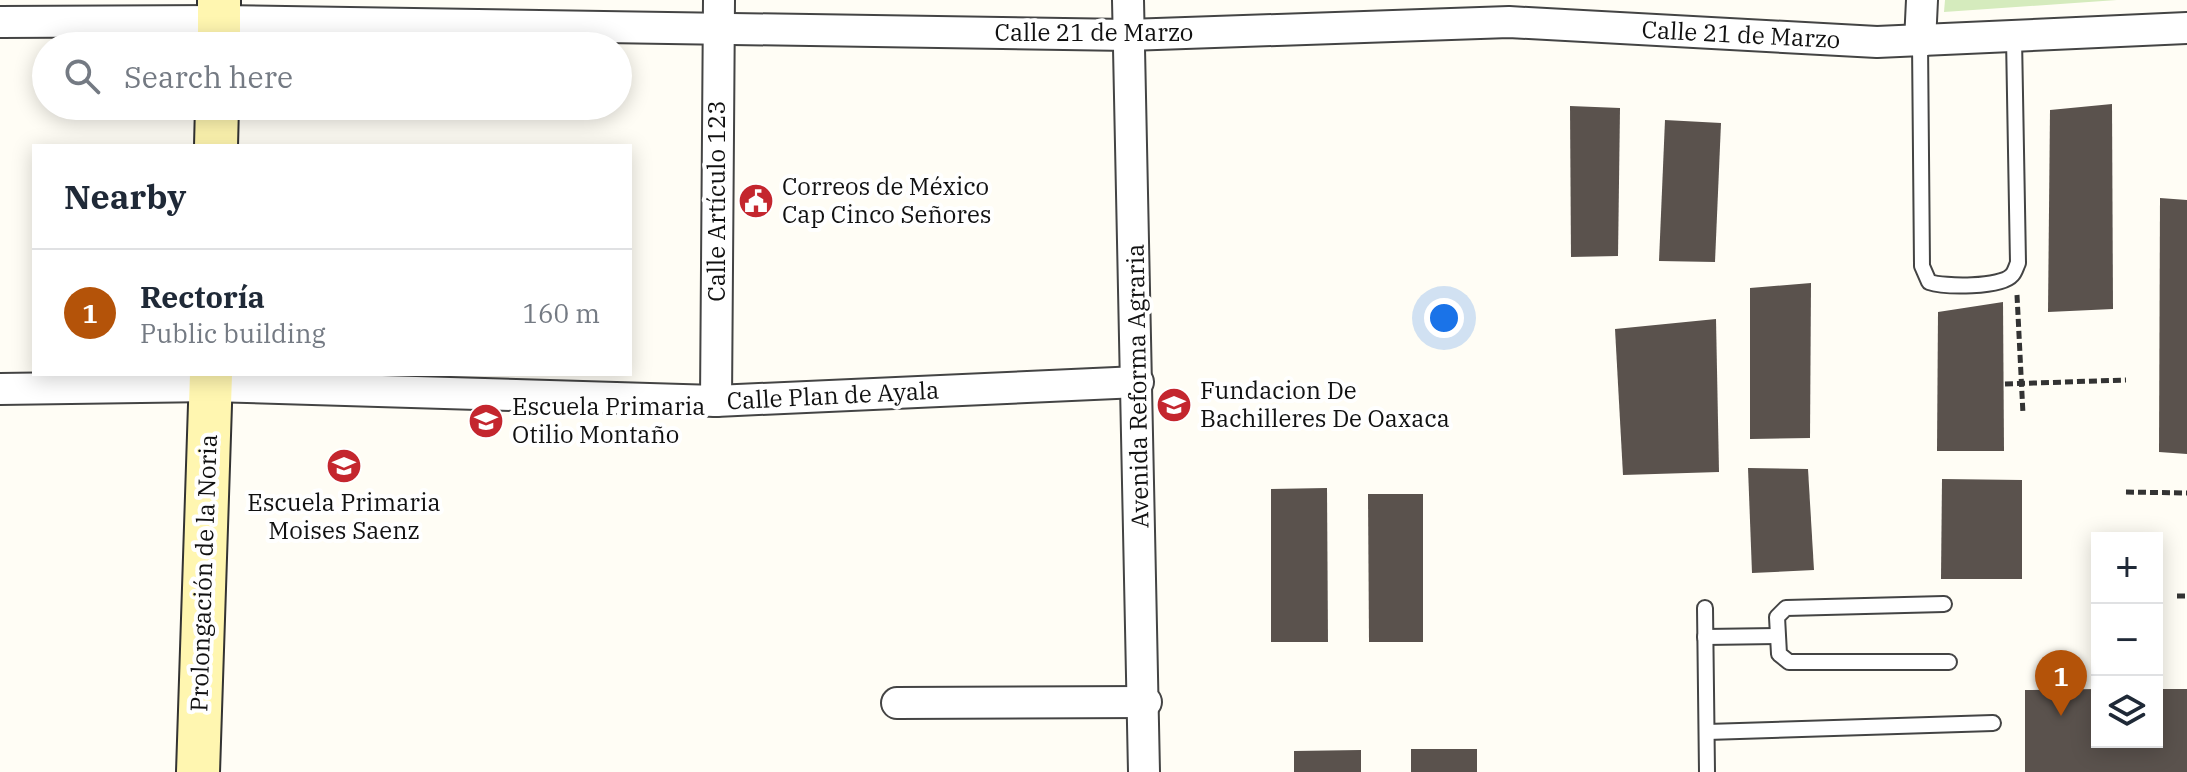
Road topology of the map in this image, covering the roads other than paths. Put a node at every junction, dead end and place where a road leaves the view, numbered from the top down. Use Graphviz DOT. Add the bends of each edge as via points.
graph roads {
  1 [pos="719,0"];
  2 [pos="1128,0"];
  3 [pos="1922,0"];
  4 [pos="1509,11"];
  5 [pos="0,22"];
  6 [pos="219,22"];
  7 [pos="2187,28"];
  8 [pos="718,30"];
  9 [pos="1128,35"];
  10 [pos="2014,38"];
  11 [pos="1920,42"];
  12 [pos="217,120"];
  13 [pos="216,144"];
  14 [pos="211,380"];
  15 [pos="1138,382"];
  16 [pos="0,389"];
  17 [pos="716,401"];
  18 [pos="1944,604"];
  19 [pos="1705,608"];
  20 [pos="1777,636"];
  21 [pos="1705,637"];
  22 [pos="1949,662"];
  23 [pos="1146,702"];
  24 [pos="897,703"];
  25 [pos="1993,723"];
  26 [pos="1707,732"];
  27 [pos="198,772"];
  28 [pos="1144,772"];
  29 [pos="1707,772"];
  1 -- 8 [label="street, Calle Artículo 123"];
  2 -- 9 [label="street, Avenida Reforma Agraria"];
  3 -- 11 [label="street"];
  4 -- 9 [label="street, Calle 21 de Marzo"];
  4 -- 11 [label="street, Calle 21 de Marzo"];
  5 -- 6 [label="street, Calle 21 de Marzo"];
  6 -- 8 [label="street, Calle 21 de Marzo"];
  7 -- 10 [label="street, Calle 21 de Marzo"];
  8 -- 9 [label="street, Calle 21 de Marzo"];
  8 -- 17 [label="street, Calle Artículo 123"];
  9 -- 15 [label="street, Avenida Reforma Agraria"];
  10 -- 11 [label="street, Calle 21 de Marzo"];
  10 -- 11 [label="lane" via="2018,263 2012,276 2000,282 1941,286 1929,282 1922,266"];
  12 -- 13 [label="street"];
  14 -- 16 [label="street, Calle Plan de Ayala"];
  14 -- 17 [label="street, Calle Plan de Ayala"];
  14 -- 27 [label="street, Prolongación de la Noria"];
  15 -- 17 [label="street, Calle Plan de Ayala"];
  15 -- 23 [label="street, Avenida Reforma Agraria"];
  18 -- 20 [label="lane" via="1786,608 1777,617"];
  19 -- 21 [label="lane"];
  20 -- 21 [label="lane"];
  20 -- 22 [label="lane" via="1779,654 1789,662"];
  21 -- 26 [label="lane"];
  23 -- 24 [label="street"];
  23 -- 28 [label="street, Avenida Reforma Agraria"];
  25 -- 26 [label="lane"];
  26 -- 29 [label="lane"];
}
